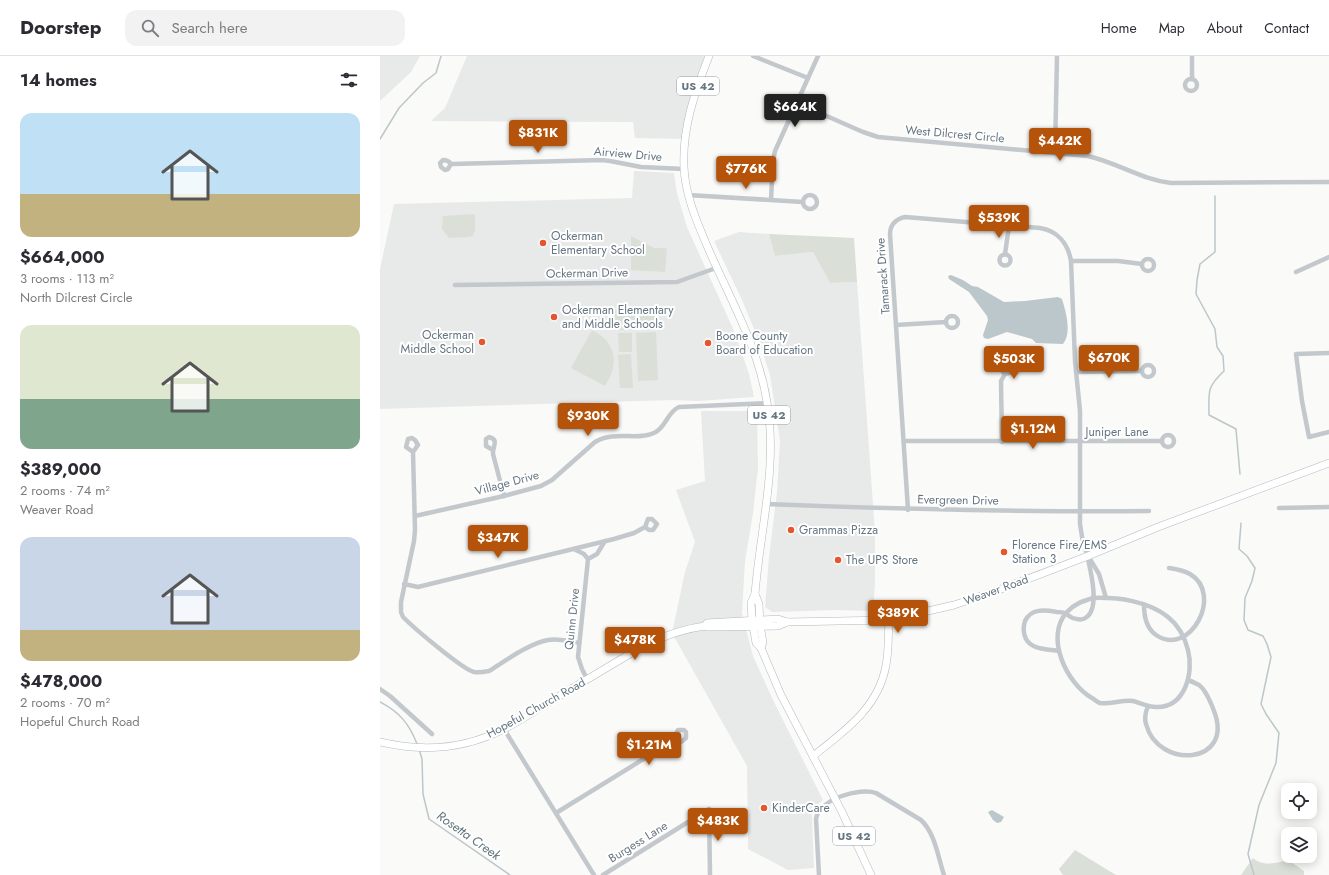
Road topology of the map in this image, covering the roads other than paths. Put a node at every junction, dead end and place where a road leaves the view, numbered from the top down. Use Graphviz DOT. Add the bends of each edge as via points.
graph roads {
  1 [pos="709,56"];
  2 [pos="753,56"];
  3 [pos="818,56"];
  4 [pos="1057,56"];
  5 [pos="1192,56"];
  6 [pos="808,78"];
  7 [pos="1192,79"];
  8 [pos="797,103"];
  9 [pos="1055,153"];
  10 [pos="451,164"];
  11 [pos="684,169"];
  12 [pos="1329,182"];
  13 [pos="688,195"];
  14 [pos="771,200"];
  15 [pos="803,202"];
  16 [pos="1009,226"];
  17 [pos="1006,254"];
  18 [pos="1329,257"];
  19 [pos="1071,261"];
  20 [pos="1142,264"];
  21 [pos="716,268"];
  22 [pos="1296,272"];
  23 [pos="455,285"];
  24 [pos="946,322"];
  25 [pos="896,325"];
  26 [pos="1329,353"];
  27 [pos="1142,371"];
  28 [pos="1076,372"];
  29 [pos="1005,374"];
  30 [pos="767,403"];
  31 [pos="1329,432"];
  32 [pos="904,441"];
  33 [pos="1002,442"];
  34 [pos="1080,442"];
  35 [pos="1162,442"];
  36 [pos="493,450"];
  37 [pos="413,452"];
  38 [pos="1329,462"];
  39 [pos="504,496"];
  40 [pos="766,504"];
  41 [pos="1329,507"];
  42 [pos="1279,508"];
  43 [pos="908,510"];
  44 [pos="1149,511"];
  45 [pos="1080,512"];
  46 [pos="415,516"];
  47 [pos="645,527"];
  48 [pos="605,541"];
  49 [pos="574,549"];
  50 [pos="1088,556"];
  51 [pos="588,559"];
  52 [pos="1169,568"];
  53 [pos="404,584"];
  54 [pos="1093,598"];
  55 [pos="1106,598"];
  56 [pos="1144,605"];
  57 [pos="1066,613"];
  58 [pos="889,620"];
  59 [pos="756,623"];
  60 [pos="1184,638"];
  61 [pos="579,643"];
  62 [pos="1059,651"];
  63 [pos="587,679"];
  64 [pos="1188,680"];
  65 [pos="380,689"];
  66 [pos="1148,706"];
  67 [pos="504,729"];
  68 [pos="432,734"];
  69 [pos="676,740"];
  70 [pos="380,742"];
  71 [pos="814,756"];
  72 [pos="835,799"];
  73 [pos="556,813"];
  74 [pos="594,875"];
  75 [pos="603,875"];
  76 [pos="710,875"];
  77 [pos="819,875"];
  78 [pos="871,875"];
  79 [pos="944,875"];
  1 -- 11 [label="main road, US 42" via="690,108"];
  2 -- 6 [label="street"];
  3 -- 6 [label="street"];
  4 -- 9 [label="street"];
  5 -- 7 [label="street"];
  6 -- 8 [label="street"];
  8 -- 9 [label="street, West Dilcrest Circle" via="878,137"];
  8 -- 14 [label="street" via="774,156"];
  9 -- 12 [label="street, West Dilcrest Circle" via="1096,158 1143,177 1171,183"];
  10 -- 11 [label="street, Airview Drive" via="602,160 635,167"];
  11 -- 13 [label="main road, US 42"];
  13 -- 14 [label="street"];
  13 -- 21 [label="main road, US 42"];
  14 -- 15 [label="street"];
  16 -- 17 [label="street"];
  16 -- 19 [label="street, Tamarack Drive" via="1040,228 1053,233 1067,247"];
  16 -- 25 [label="street, Tamarack Drive" via="910,217 897,220 891,227 890,234"];
  18 -- 22 [label="street"];
  19 -- 20 [label="street"];
  19 -- 28 [label="street, Tamarack Drive"];
  21 -- 23 [label="street, Ockerman Drive" via="677,282"];
  21 -- 30 [label="main road, US 42" via="747,332"];
  24 -- 25 [label="street"];
  25 -- 32 [label="street, Tamarack Drive"];
  26 -- 31 [label="street" via="1296,354 1309,437"];
  27 -- 28 [label="street"];
  28 -- 34 [label="street, Tamarack Drive"];
  29 -- 33 [label="street" via="1002,381"];
  30 -- 39 [label="street, Village Drive" via="679,406 655,432 601,438 547,483"];
  30 -- 40 [label="main road, US 42" via="770,479"];
  32 -- 33 [label="street, Juniper Lane"];
  32 -- 43 [label="street, Tamarack Drive"];
  33 -- 34 [label="street, Juniper Lane"];
  34 -- 35 [label="street, Juniper Lane"];
  34 -- 45 [label="street, Tamarack Drive"];
  36 -- 39 [label="street"];
  37 -- 46 [label="street"];
  38 -- 50 [label="main road, Weaver Road"];
  39 -- 46 [label="street, Village Drive"];
  40 -- 43 [label="street, Evergreen Drive"];
  40 -- 59 [label="main road, US 42" via="755,594 759,604"];
  41 -- 42 [label="street"];
  43 -- 45 [label="street, Evergreen Drive"];
  44 -- 45 [label="street, Evergreen Drive"];
  45 -- 50 [label="street, Tamarack Drive" via="1083,543"];
  46 -- 53 [label="street" via="414,542"];
  47 -- 48 [label="street"];
  48 -- 49 [label="street"];
  48 -- 51 [label="street" via="597,554"];
  49 -- 51 [label="street"];
  49 -- 53 [label="street" via="426,585"];
  50 -- 54 [label="street"];
  50 -- 55 [label="street" via="1099,574"];
  50 -- 58 [label="main road, Weaver Road" via="954,605"];
  51 -- 61 [label="street, Quinn Drive"];
  52 -- 60 [label="street" via="1191,574 1204,591 1199,620"];
  53 -- 61 [label="street" via="400,607 403,617 462,666 473,672 489,671 543,641 557,639"];
  54 -- 55 [label="street"];
  54 -- 57 [label="street" via="1077,604"];
  54 -- 57 [label="street" via="1092,610 1085,618 1074,619"];
  55 -- 56 [label="street"];
  56 -- 60 [label="street" via="1168,618"];
  56 -- 60 [label="street" via="1146,621 1154,633 1169,640"];
  57 -- 62 [label="street" via="1059,630"];
  57 -- 62 [label="street" via="1037,610 1028,616 1024,626 1025,637 1032,645"];
  58 -- 59 [label="main road, Weaver Road" via="787,622 778,619"];
  58 -- 71 [label="main road" via="886,665 876,696 858,718"];
  59 -- 63 [label="main road, Hopeful Church Road" via="706,623 705,626 658,638"];
  59 -- 71 [label="main road, US 42" via="756,643 761,648 781,695"];
  60 -- 64 [label="street" via="1190,660"];
  61 -- 63 [label="street, Quinn Drive" via="579,663"];
  62 -- 66 [label="street" via="1069,676 1085,694 1100,703 1132,701"];
  63 -- 67 [label="main road, Hopeful Church Road"];
  64 -- 66 [label="street" via="1183,692 1174,702 1161,707"];
  64 -- 66 [label="street" via="1200,686 1217,717 1218,730 1214,742 1208,749 1195,756 1185,756 1161,746 1145,724"];
  65 -- 68 [label="street"];
  67 -- 70 [label="main road, Hopeful Church Road" via="467,743 434,748"];
  67 -- 73 [label="street"];
  69 -- 73 [label="street"];
  71 -- 72 [label="main road, US 42"];
  72 -- 77 [label="street" via="821,808 817,816"];
  72 -- 78 [label="main road, US 42"];
  72 -- 79 [label="street" via="854,792 870,791 921,820 931,835"];
  73 -- 74 [label="street"];
  75 -- 76 [label="street, Burgess Lane" via="709,809"];
}
